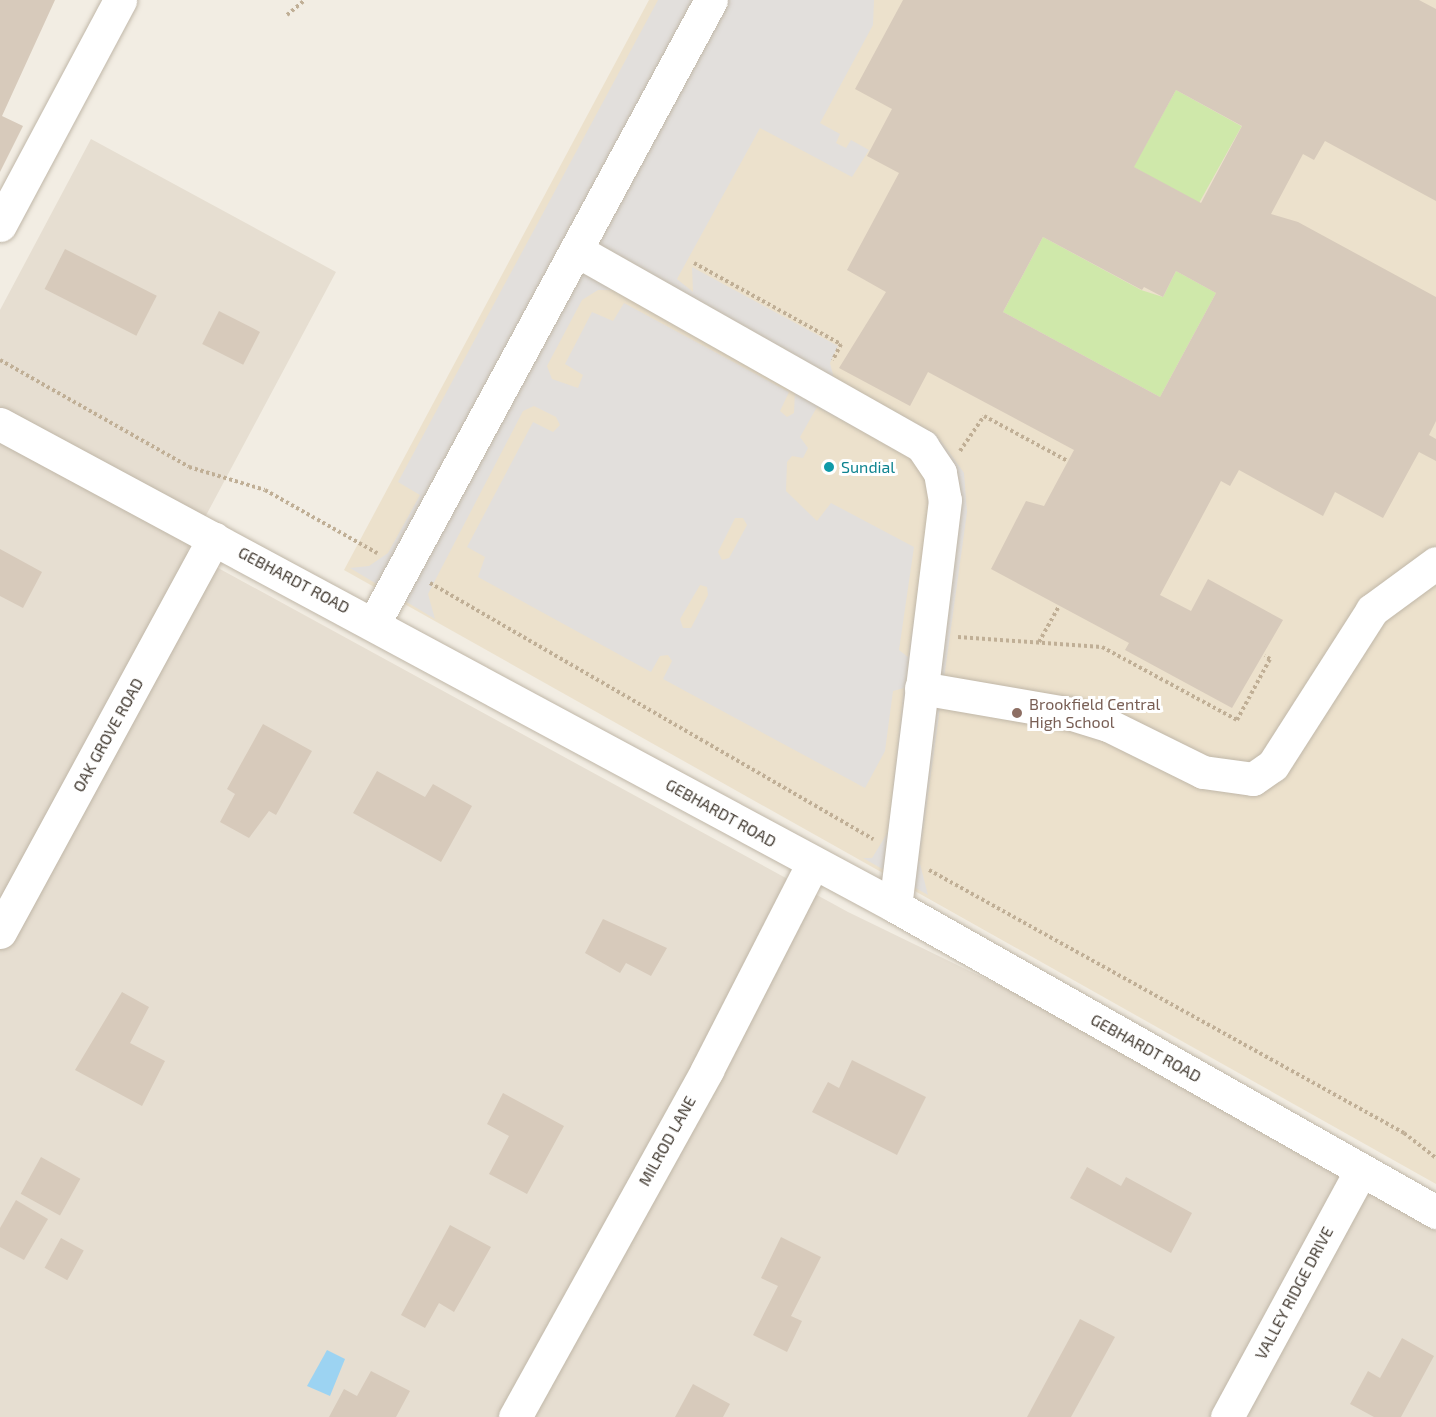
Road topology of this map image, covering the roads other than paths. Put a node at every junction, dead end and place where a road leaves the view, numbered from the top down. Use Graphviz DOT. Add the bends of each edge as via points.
graph roads {
  1 [pos="120,0"];
  2 [pos="711,0"];
  3 [pos="0,225"];
  4 [pos="576,250"];
  5 [pos="0,424"];
  6 [pos="214,538"];
  7 [pos="1436,563"];
  8 [pos="374,623"];
  9 [pos="943,692"];
  10 [pos="813,863"];
  11 [pos="895,906"];
  12 [pos="0,932"];
  13 [pos="1361,1170"];
  14 [pos="1436,1212"];
  15 [pos="515,1417"];
  16 [pos="1227,1417"];
  1 -- 3 [label="street"];
  2 -- 4 [label="street"];
  4 -- 8 [label="street"];
  4 -- 9 [label="street" via="922,446 932,458 945,500"];
  5 -- 6 [label="street, GEBHARDT ROAD"];
  6 -- 8 [label="street, GEBHARDT ROAD"];
  6 -- 12 [label="street, OAK GROVE ROAD"];
  7 -- 9 [label="street" via="1372,610 1273,765 1253,779 1203,772 1108,725 1072,714"];
  8 -- 10 [label="street, GEBHARDT ROAD"];
  9 -- 11 [label="street" via="898,853"];
  10 -- 11 [label="street, GEBHARDT ROAD"];
  10 -- 15 [label="street, MILROD LANE" via="707,1070"];
  11 -- 13 [label="street, GEBHARDT ROAD"];
  13 -- 14 [label="street, GEBHARDT ROAD"];
  13 -- 16 [label="street, VALLEY RIDGE DRIVE"];
}
